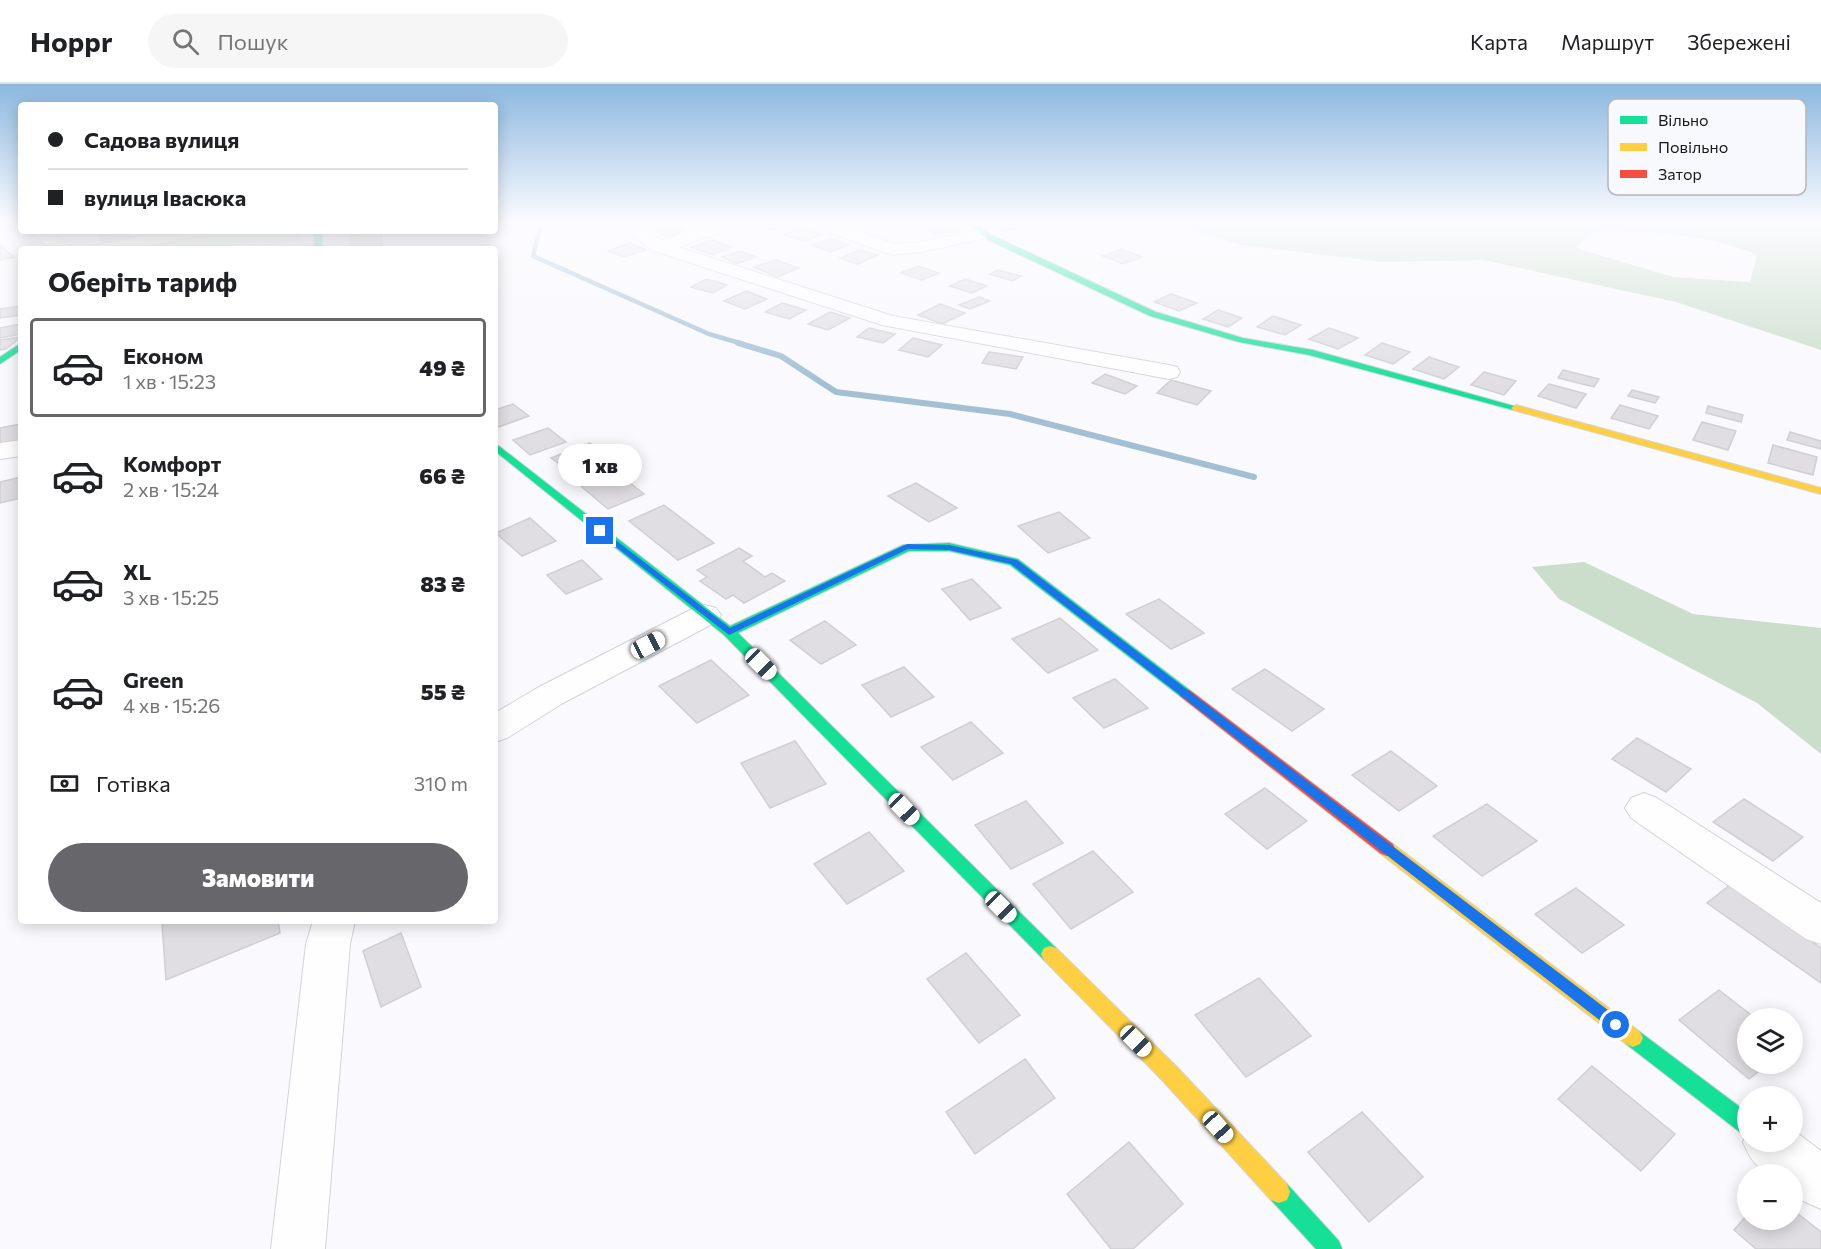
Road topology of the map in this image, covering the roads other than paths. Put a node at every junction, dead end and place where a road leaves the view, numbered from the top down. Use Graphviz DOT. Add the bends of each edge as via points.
graph roads {
  1 [pos="748,275"];
  2 [pos="1073,275"];
  3 [pos="18,348"];
  4 [pos="0,361"];
  5 [pos="1169,372"];
  6 [pos="18,448"];
  7 [pos="498,448"];
  8 [pos="0,451"];
  9 [pos="1821,491"];
  10 [pos="717,624"];
  11 [pos="498,727"];
  12 [pos="1644,808"];
  13 [pos="333,924"];
  14 [pos="1821,927"];
  15 [pos="1737,1118"];
  16 [pos="1781,1152"];
  17 [pos="1821,1183"];
  18 [pos="298,1249"];
  19 [pos="1331,1249"];
  1 -- 5 [label="street" via="889,321"];
  2 -- 9 [label="street" via="1153,314 1242,340 1310,352"];
  3 -- 4 [label="street"];
  6 -- 8 [label="street"];
  7 -- 10 [label="street"];
  10 -- 11 [label="street" via="551,695"];
  10 -- 15 [label="street" via="907,547 949,547 1014,562"];
  10 -- 19 [label="street" via="1170,1074"];
  12 -- 14 [label="street"];
  13 -- 18 [label="street" via="328,944"];
  16 -- 17 [label="street"];
}
